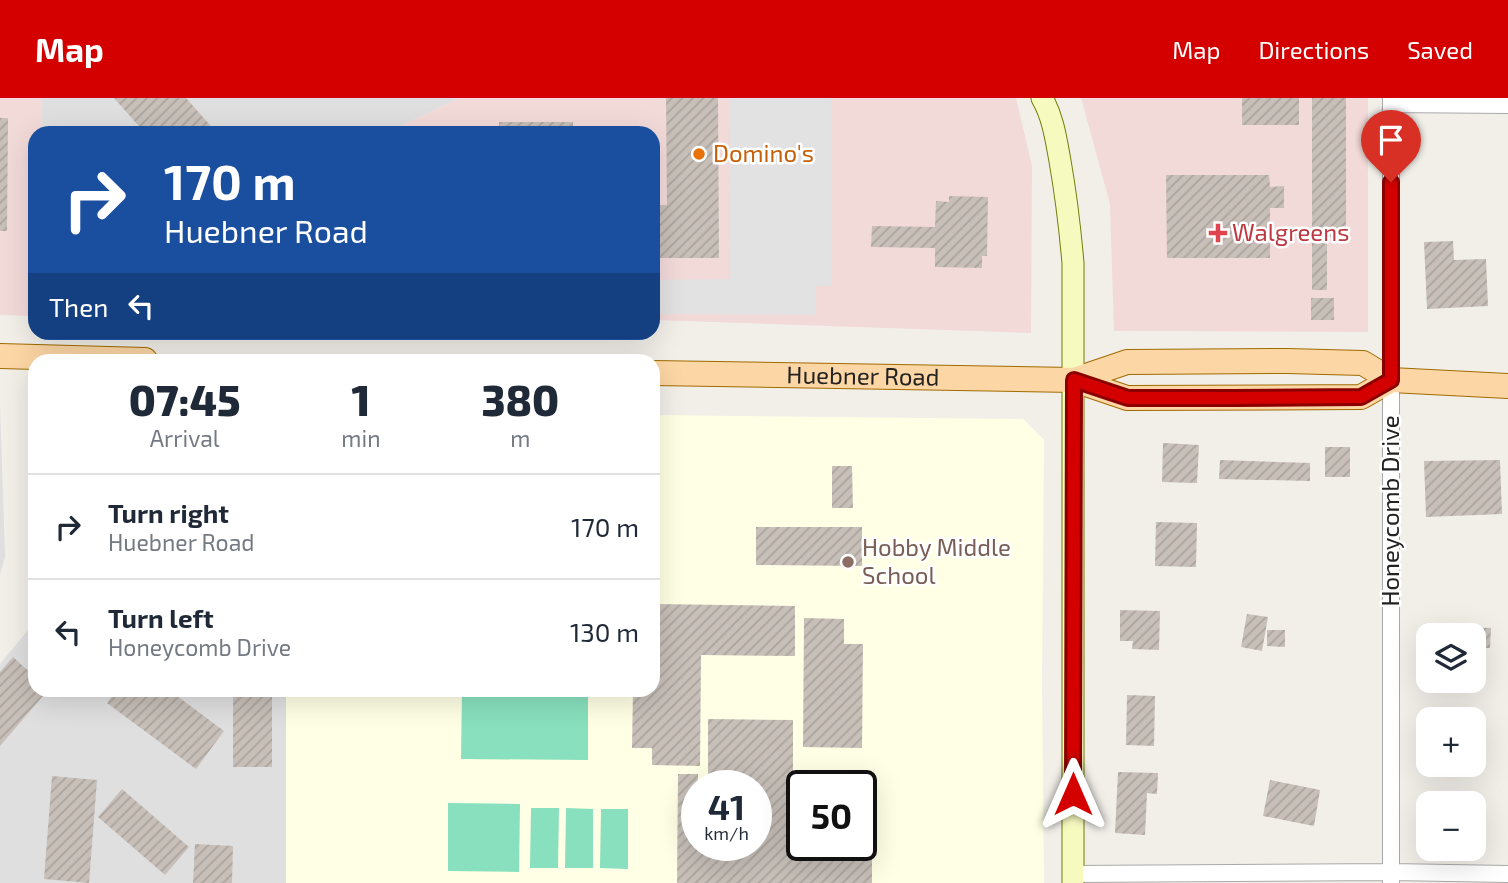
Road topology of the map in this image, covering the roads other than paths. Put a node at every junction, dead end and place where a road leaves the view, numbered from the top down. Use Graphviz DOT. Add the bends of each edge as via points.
graph roads {
  1 [pos="1391,101"];
  2 [pos="1048,102"];
  3 [pos="1508,105"];
  4 [pos="0,356"];
  5 [pos="28,357"];
  6 [pos="660,373"];
  7 [pos="1074,380"];
  8 [pos="1391,380"];
  9 [pos="1508,386"];
  10 [pos="1508,874"];
  11 [pos="1391,877"];
  12 [pos="1073,878"];
  1 -- 3 [label="street"];
  1 -- 8 [label="street, Honeycomb Drive"];
  2 -- 7 [label="main road" via="1069,208"];
  4 -- 5 [label="main road"];
  6 -- 7 [label="main road, Huebner Road"];
  7 -- 8 [label="main road, Huebner Road" via="1128,398 1361,397"];
  7 -- 8 [label="main road, Huebner Road" via="1127,362 1287,361 1363,363"];
  7 -- 12 [label="main road"];
  8 -- 9 [label="main road, Huebner Road"];
  8 -- 11 [label="street, Honeycomb Drive"];
  10 -- 11 [label="street"];
  11 -- 12 [label="street"];
}
